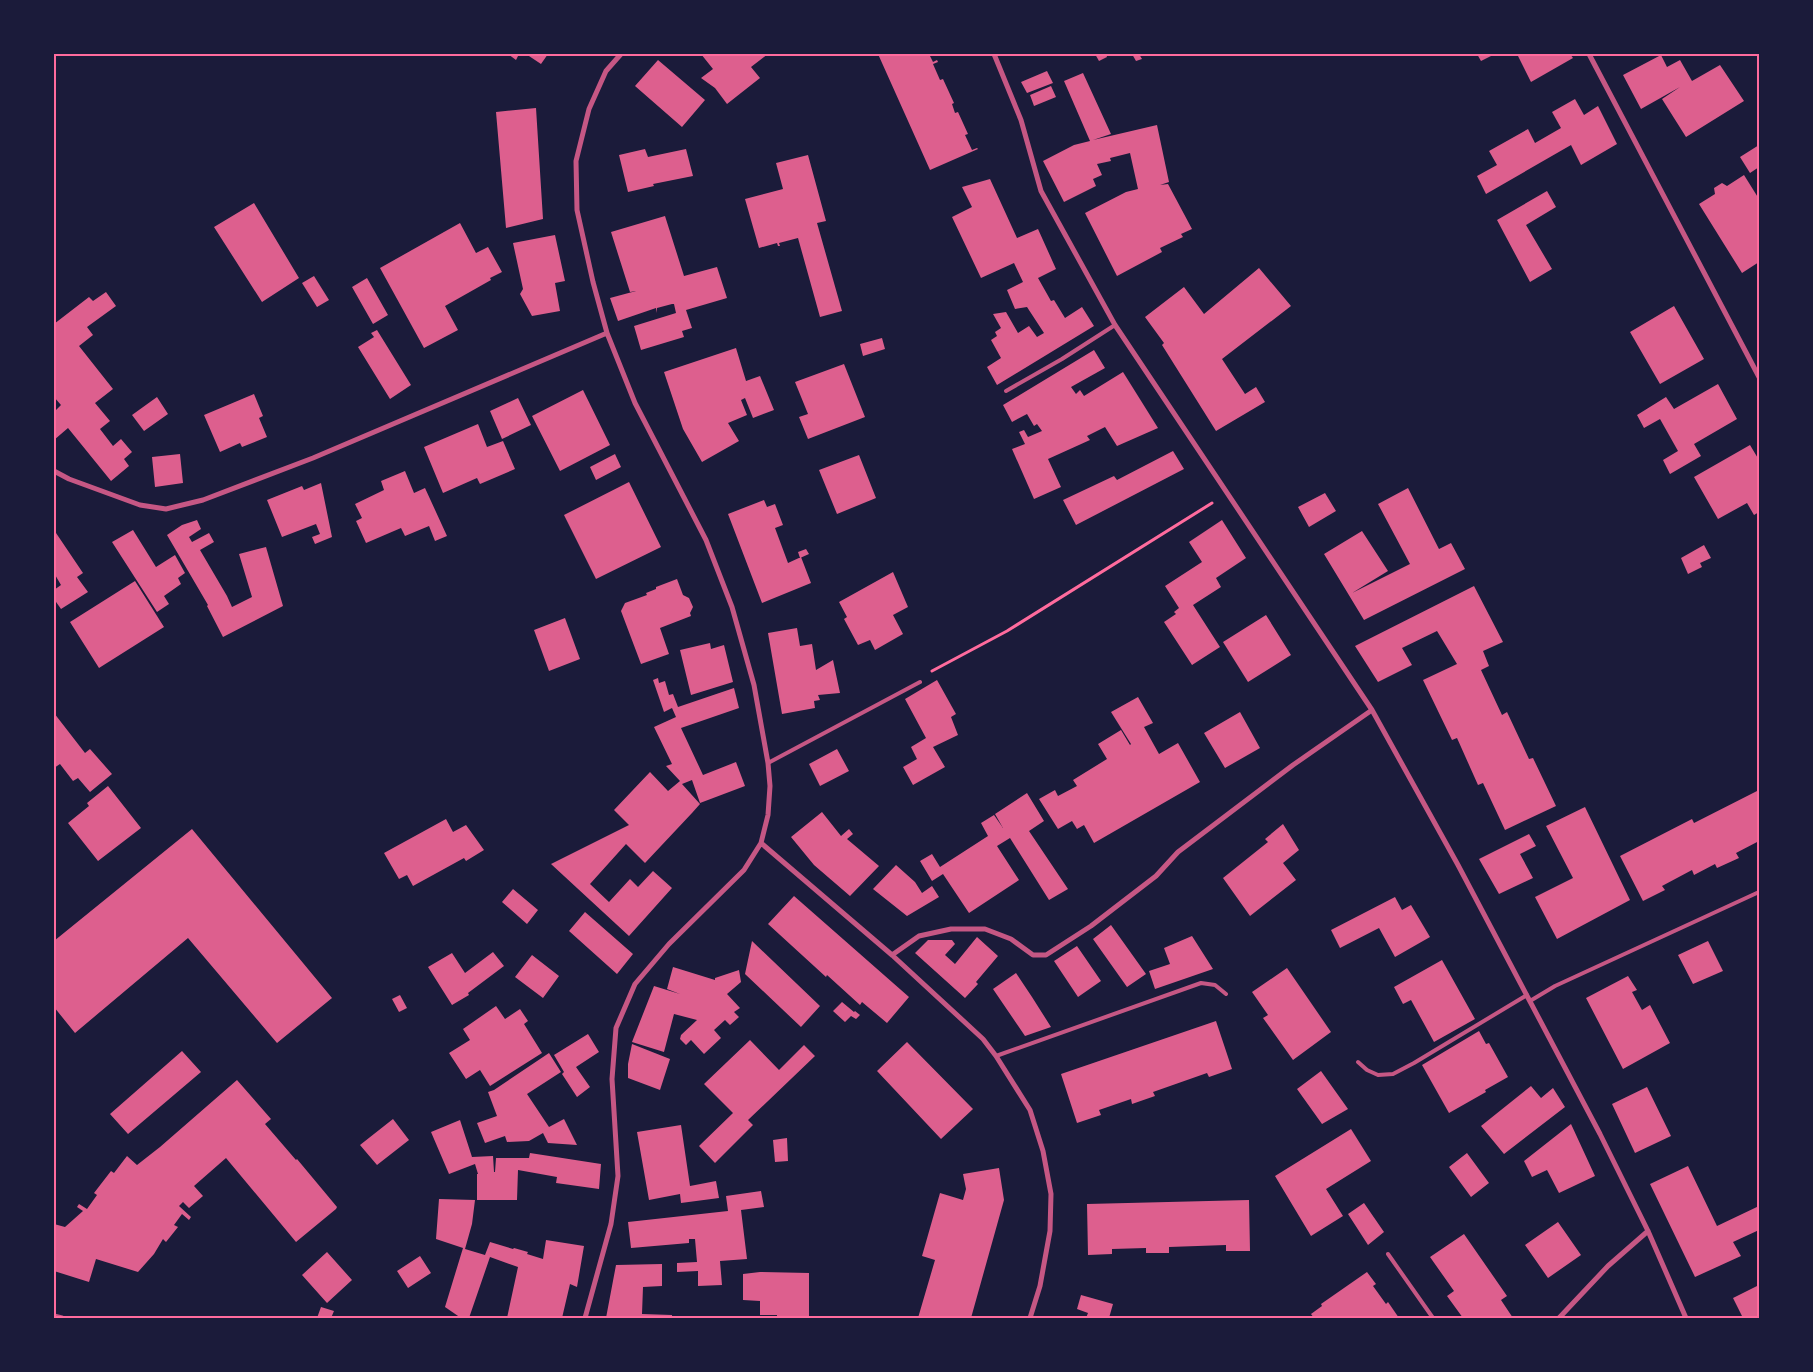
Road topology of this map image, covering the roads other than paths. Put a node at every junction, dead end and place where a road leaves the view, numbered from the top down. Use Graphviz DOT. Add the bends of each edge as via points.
graph roads {
  1 [pos="621,54"];
  2 [pos="994,54"];
  3 [pos="1589,54"];
  4 [pos="1115,325"];
  5 [pos="607,333"];
  6 [pos="1759,377"];
  7 [pos="1006,391"];
  8 [pos="54,471"];
  9 [pos="920,682"];
  10 [pos="1372,710"];
  11 [pos="768,763"];
  12 [pos="761,843"];
  13 [pos="1759,892"];
  14 [pos="892,955"];
  15 [pos="1226,994"];
  16 [pos="1527,995"];
  17 [pos="1530,1001"];
  18 [pos="996,1056"];
  19 [pos="1358,1062"];
  20 [pos="1648,1231"];
  21 [pos="1388,1254"];
  22 [pos="54,1316"];
  23 [pos="62,1318"];
  24 [pos="585,1318"];
  25 [pos="1030,1318"];
  26 [pos="1433,1318"];
  27 [pos="1559,1318"];
  28 [pos="1686,1318"];
  1 -- 5 [label="street" via="606,71 589,109 576,161 577,210"];
  2 -- 4 [label="street" via="1021,120 1041,191"];
  3 -- 6 [label="street"];
  4 -- 7 [label="lane"];
  4 -- 10 [label="street"];
  5 -- 8 [label="street" via="314,458 203,500 166,509 140,505"];
  5 -- 11 [label="street" via="635,403 706,540 732,607 754,685"];
  9 -- 11 [label="lane"];
  10 -- 14 [label="street" via="1178,852 1156,876 1091,926 1046,955 1033,955 1011,939 985,929 951,929 919,936"];
  10 -- 16 [label="street"];
  11 -- 12 [label="street" via="768,815"];
  12 -- 14 [label="street"];
  12 -- 24 [label="street" via="744,870 669,944 635,984 616,1028 612,1079 618,1176 611,1224"];
  13 -- 17 [label="lane" via="1555,986"];
  14 -- 18 [label="street" via="983,1038"];
  15 -- 18 [label="lane" via="1215,985 1201,983"];
  16 -- 17 [label="street"];
  16 -- 19 [label="lane" via="1393,1074 1378,1075"];
  17 -- 20 [label="street"];
  18 -- 25 [label="street" via="1030,1110 1044,1151 1051,1194 1050,1231 1040,1286"];
  20 -- 27 [label="street" via="1608,1266"];
  20 -- 28 [label="street"];
  21 -- 26 [label="lane"];
  22 -- 23 [label="street"];
}
